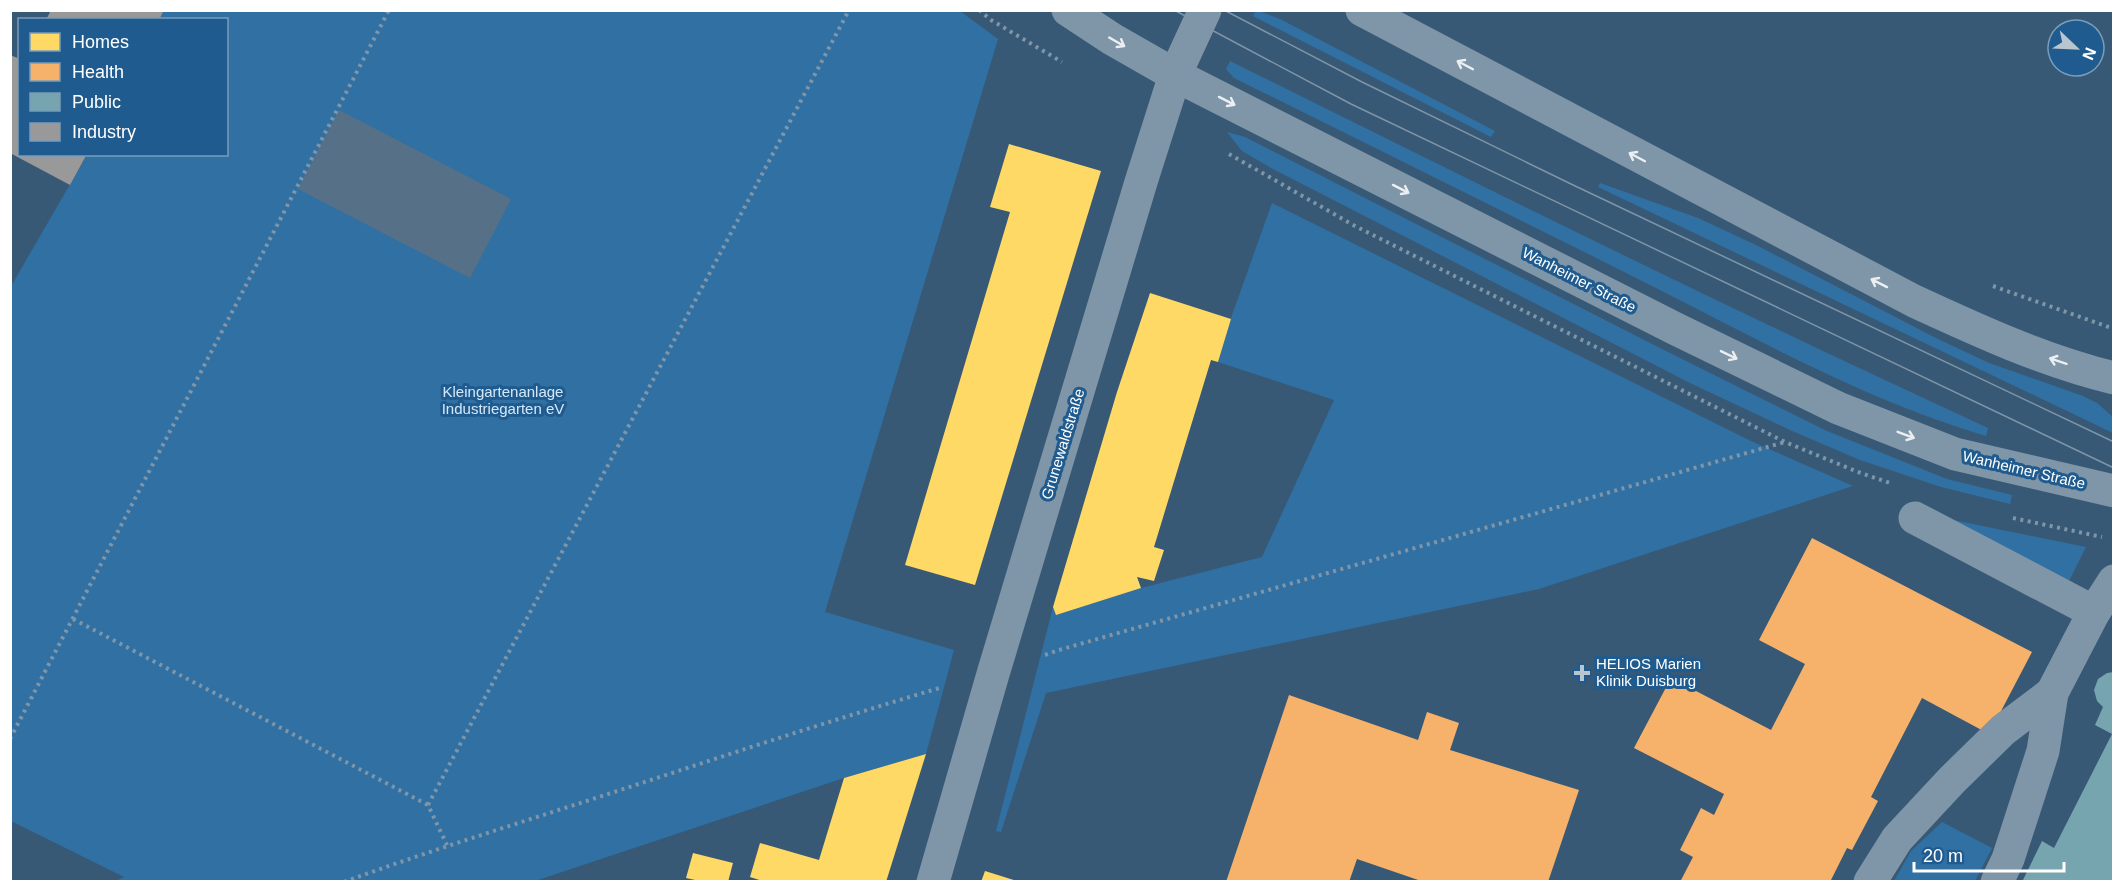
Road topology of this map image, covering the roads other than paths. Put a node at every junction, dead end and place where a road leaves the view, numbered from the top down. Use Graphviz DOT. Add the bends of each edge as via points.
graph roads {
  1 [pos="1068,10"];
  2 [pos="1204,10"];
  3 [pos="1362,10"];
  4 [pos="1175,75"];
  5 [pos="2114,378"];
  6 [pos="2114,491"];
  7 [pos="1915,518"];
  8 [pos="2114,581"];
  9 [pos="2094,612"];
  10 [pos="2052,693"];
  11 [pos="933,882"];
  12 [pos="1870,882"];
  13 [pos="1997,882"];
  1 -- 4 [label="street, Wanheimer Straße, one-way"];
  2 -- 4 [label="street, Grunewaldstraße"];
  5 -- 3 [label="street, one-way" via="2000,341 1914,301"];
  4 -- 6 [label="street, Wanheimer Straße, one-way" via="1838,408 1955,454"];
  4 -- 11 [label="street, Grunewaldstraße"];
  7 -- 9 [label="street"];
  8 -- 9 [label="street"];
  9 -- 10 [label="street"];
  10 -- 12 [label="street" via="2003,730 1952,780 1896,839"];
  10 -- 13 [label="street" via="2043,751"];
}
